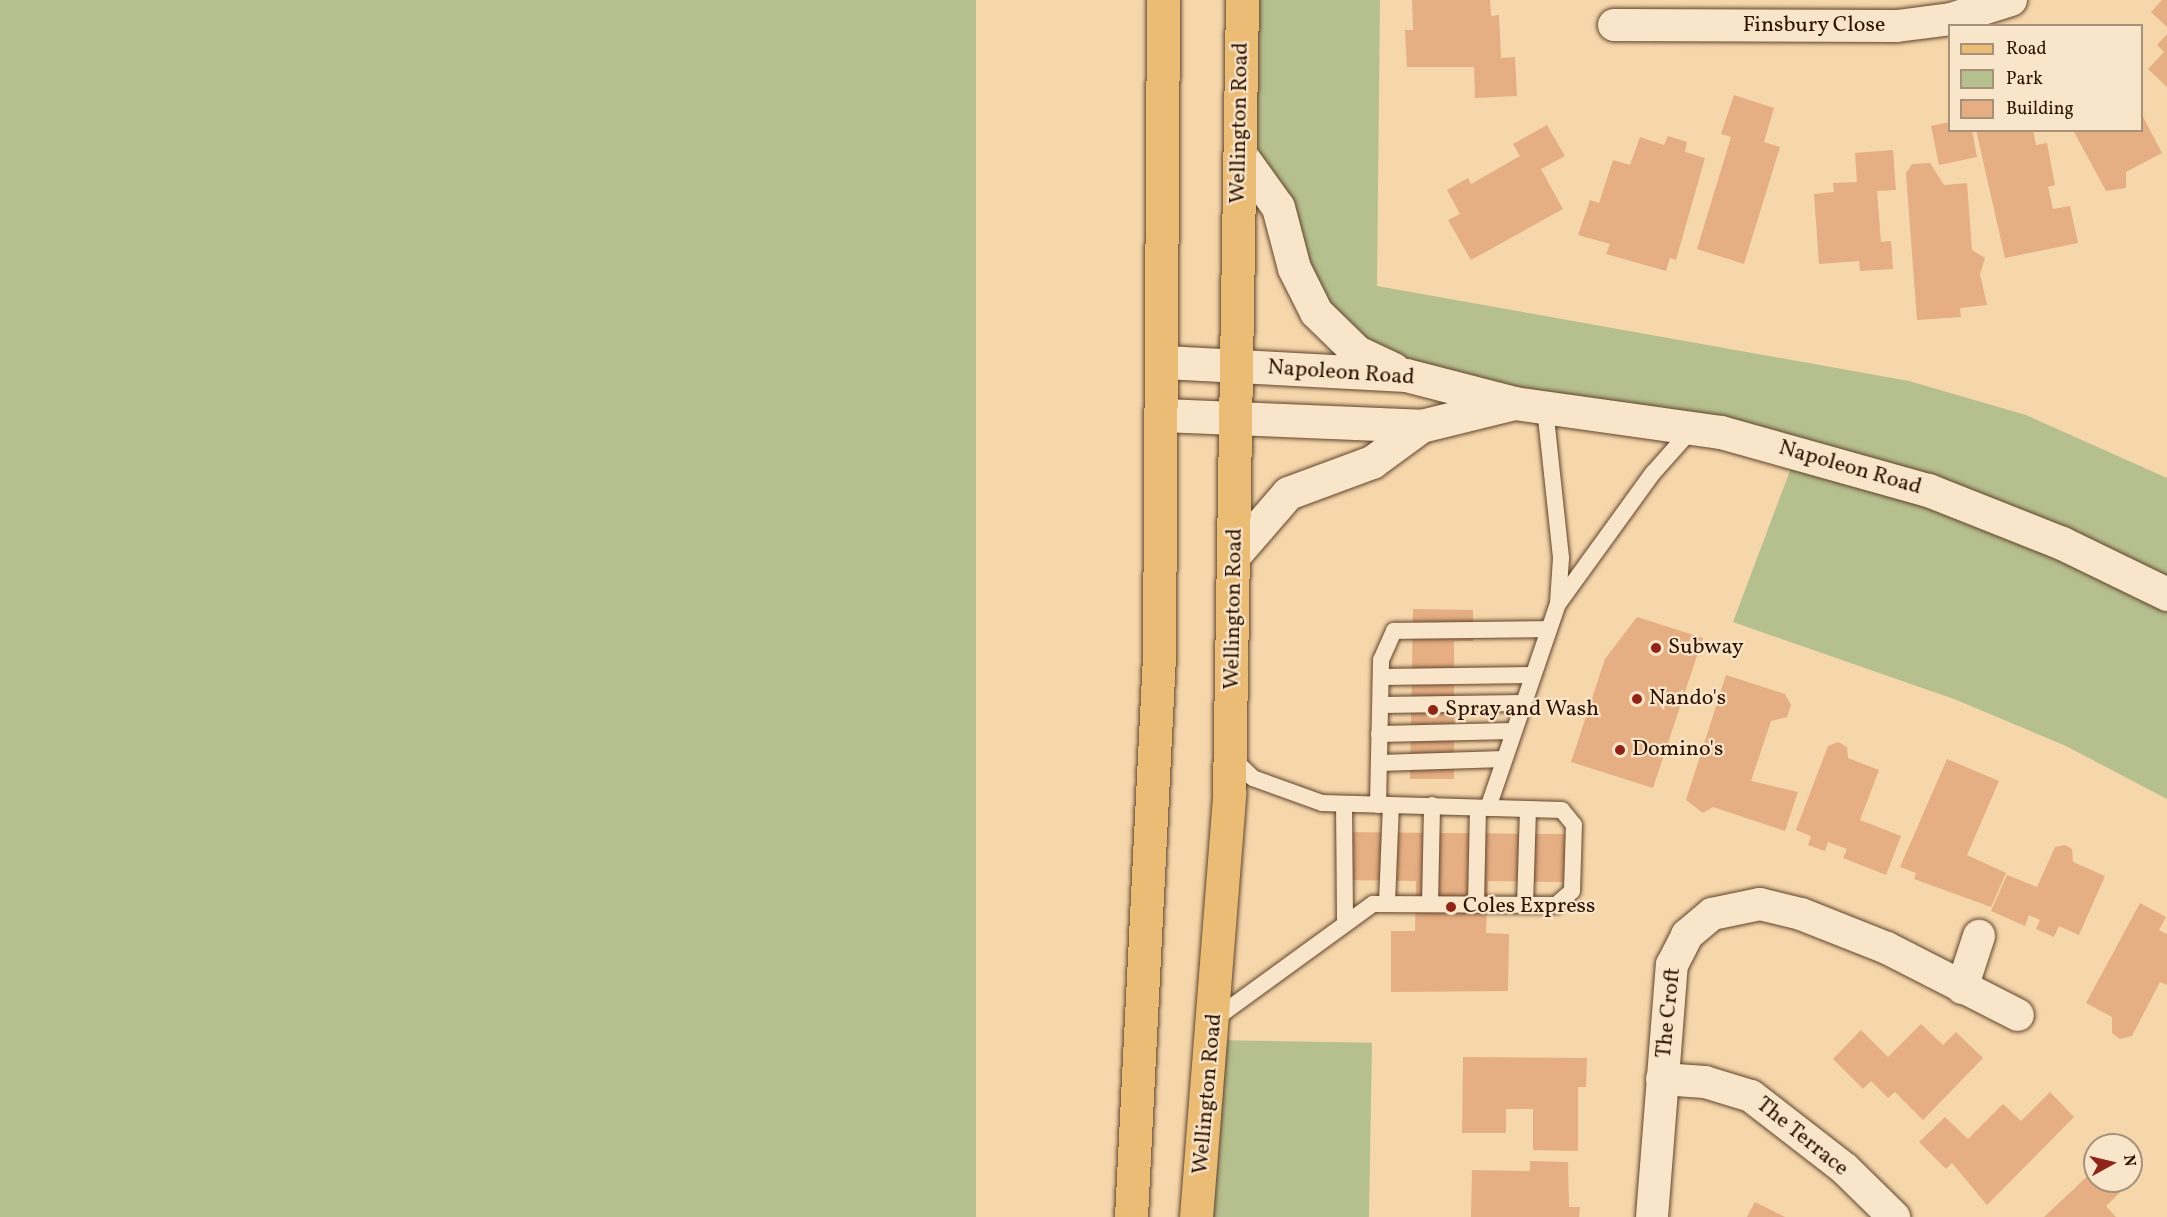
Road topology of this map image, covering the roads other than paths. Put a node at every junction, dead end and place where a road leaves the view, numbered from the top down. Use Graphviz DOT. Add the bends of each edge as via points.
graph roads {
  1 [pos="1163,0"];
  2 [pos="1242,0"];
  3 [pos="2011,0"];
  4 [pos="1614,25"];
  5 [pos="1240,154"];
  6 [pos="1165,363"];
  7 [pos="1238,366"];
  8 [pos="1406,375"];
  9 [pos="1529,406"];
  10 [pos="1164,415"];
  11 [pos="1238,419"];
  12 [pos="1421,426"];
  13 [pos="1694,427"];
  14 [pos="1236,553"];
  15 [pos="2167,594"];
  16 [pos="1558,604"];
  17 [pos="1549,629"];
  18 [pos="1533,675"];
  19 [pos="1381,676"];
  20 [pos="1523,703"];
  21 [pos="1380,705"];
  22 [pos="1514,731"];
  23 [pos="1379,734"];
  24 [pos="1230,756"];
  25 [pos="1504,759"];
  26 [pos="1379,763"];
  27 [pos="1344,804"];
  28 [pos="1384,805"];
  29 [pos="1432,805"];
  30 [pos="1483,808"];
  31 [pos="1528,809"];
  32 [pos="1387,903"];
  33 [pos="1430,904"];
  34 [pos="1476,904"];
  35 [pos="1526,904"];
  36 [pos="1345,919"];
  37 [pos="1979,936"];
  38 [pos="1962,988"];
  39 [pos="2018,1015"];
  40 [pos="1216,1018"];
  41 [pos="1662,1079"];
  42 [pos="1131,1217"];
  43 [pos="1196,1217"];
  44 [pos="1652,1217"];
  45 [pos="1894,1217"];
  1 -- 6 [label="main road"];
  2 -- 5 [label="main road, Wellington Road"];
  3 -- 4 [label="street, Finsbury Close" via="1952,19 1897,26"];
  5 -- 7 [label="main road, Wellington Road"];
  5 -- 8 [label="main road" via="1278,207 1294,268 1316,312 1357,352"];
  6 -- 7 [label="main road, Napoleon Road"];
  6 -- 10 [label="main road"];
  7 -- 8 [label="main road, Napoleon Road"];
  7 -- 11 [label="main road, Wellington Road"];
  8 -- 9 [label="main road, Napoleon Road"];
  9 -- 12 [label="main road, Napoleon Road"];
  9 -- 13 [label="main road, Napoleon Road"];
  9 -- 16 [label="lane" via="1561,558"];
  10 -- 11 [label="main road, Napoleon Road"];
  10 -- 42 [label="main road" via="1159,656"];
  11 -- 12 [label="main road, Napoleon Road"];
  11 -- 14 [label="main road, Wellington Road"];
  12 -- 14 [label="main road" via="1372,462 1288,493"];
  13 -- 15 [label="main road, Napoleon Road" via="1860,468 1928,490 2062,543"];
  13 -- 16 [label="lane" via="1653,473"];
  14 -- 24 [label="main road, Wellington Road"];
  16 -- 17 [label="lane"];
  17 -- 18 [label="lane"];
  17 -- 19 [label="lane" via="1402,628 1386,639"];
  18 -- 19 [label="lane"];
  18 -- 20 [label="lane"];
  19 -- 21 [label="lane"];
  20 -- 21 [label="lane"];
  20 -- 22 [label="lane"];
  21 -- 23 [label="lane"];
  22 -- 23 [label="lane"];
  22 -- 25 [label="lane"];
  23 -- 26 [label="lane"];
  24 -- 27 [label="lane" via="1253,778 1275,789 1322,803"];
  24 -- 40 [label="main road, Wellington Road"];
  25 -- 26 [label="lane"];
  25 -- 30 [label="lane"];
  26 -- 28 [label="lane"];
  27 -- 28 [label="lane"];
  27 -- 36 [label="lane"];
  28 -- 29 [label="lane"];
  28 -- 32 [label="lane"];
  29 -- 30 [label="lane"];
  29 -- 33 [label="lane"];
  30 -- 31 [label="lane"];
  30 -- 34 [label="lane"];
  31 -- 35 [label="lane"];
  31 -- 35 [label="lane" via="1571,815 1572,891 1556,905"];
  32 -- 33 [label="lane"];
  32 -- 36 [label="lane" via="1372,904"];
  33 -- 34 [label="lane"];
  34 -- 35 [label="lane"];
  36 -- 40 [label="lane"];
  37 -- 38 [label="street"];
  38 -- 39 [label="street, The Croft"];
  38 -- 41 [label="street, The Croft" via="1887,948 1801,914 1760,904 1726,908 1687,935 1672,965"];
  40 -- 43 [label="main road, Wellington Road"];
  41 -- 44 [label="street, The Croft"];
  41 -- 45 [label="street, The Terrace" via="1705,1082 1751,1096 1845,1170"];
}
